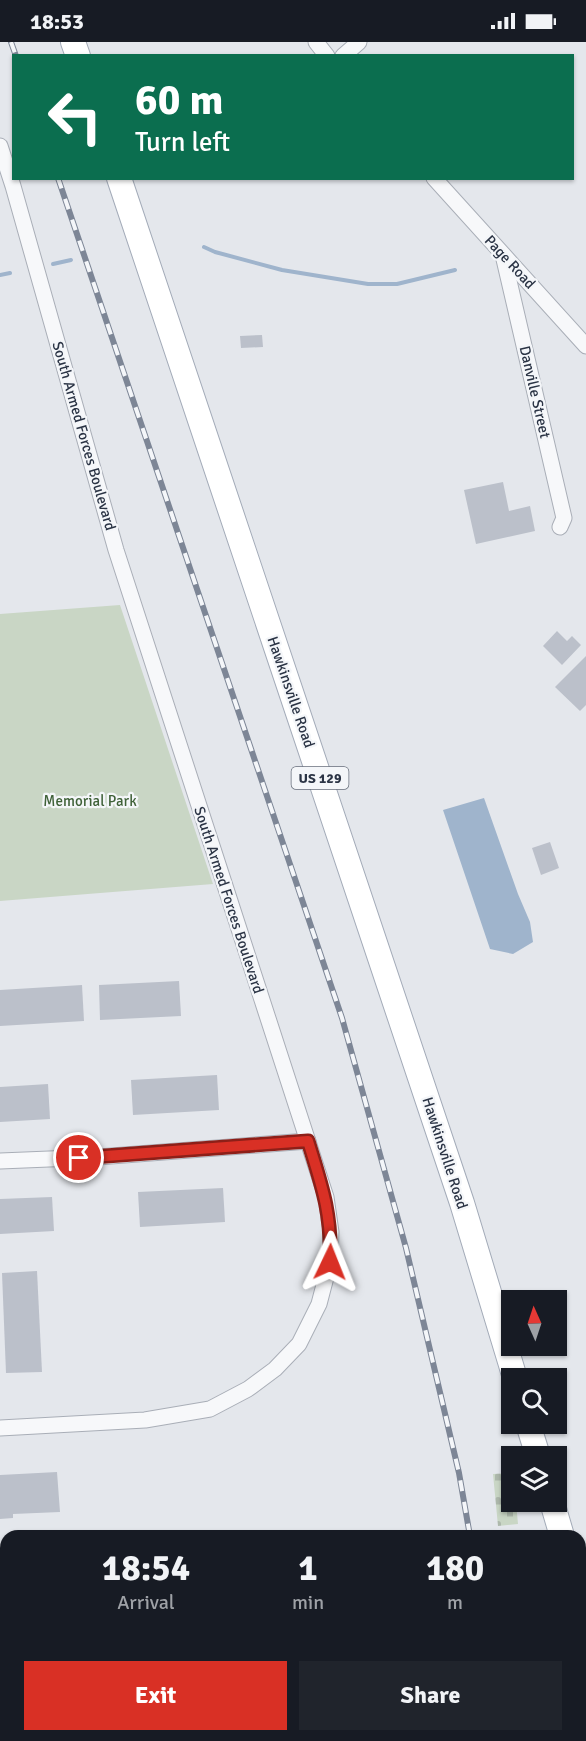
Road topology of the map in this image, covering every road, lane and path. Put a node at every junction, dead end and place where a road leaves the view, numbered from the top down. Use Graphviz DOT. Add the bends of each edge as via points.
graph roads {
  1 [pos="316,42"];
  2 [pos="359,42"];
  3 [pos="325,54"];
  4 [pos="345,54"];
  5 [pos="0,146"];
  6 [pos="120,180"];
  7 [pos="436,180"];
  8 [pos="503,255"];
  9 [pos="586,346"];
  10 [pos="560,527"];
  11 [pos="308,1141"];
  12 [pos="0,1161"];
  13 [pos="512,1368"];
  14 [pos="0,1428"];
  15 [pos="555,1512"];
  16 [pos="560,1530"];
  1 -- 3 [label="street"];
  2 -- 4 [label="street"];
  5 -- 11 [label="street, South Armed Forces Boulevard" via="116,549"];
  6 -- 13 [label="main road, Hawkinsville Road / US 129" via="462,1203"];
  7 -- 8 [label="street, Page Road"];
  8 -- 9 [label="street, Page Road"];
  8 -- 10 [label="street, Danville Street" via="564,518"];
  11 -- 12 [label="street"];
  11 -- 14 [label="street, South Armed Forces Boulevard" via="326,1197 330,1262 319,1304 299,1344 275,1369 210,1409 145,1420"];
  15 -- 16 [label="main road"];
}
